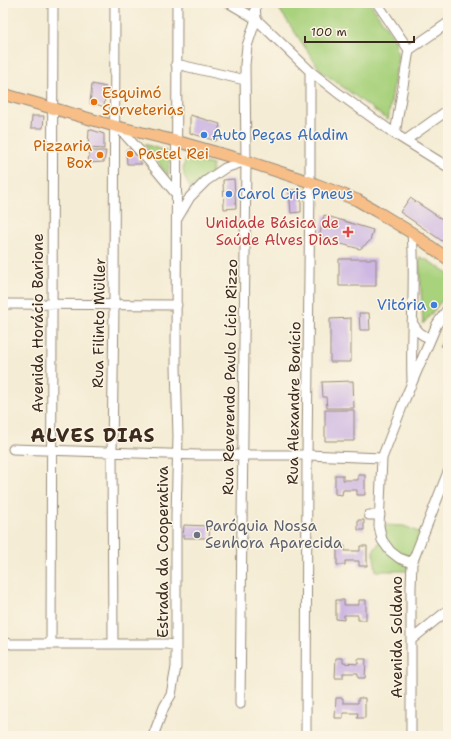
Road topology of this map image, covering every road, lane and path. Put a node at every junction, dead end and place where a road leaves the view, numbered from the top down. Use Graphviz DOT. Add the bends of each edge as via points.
graph roads {
  1 [pos="53,3"];
  2 [pos="115,3"];
  3 [pos="177,3"];
  4 [pos="229,3"];
  5 [pos="255,3"];
  6 [pos="377,3"];
  7 [pos="256,19"];
  8 [pos="448,23"];
  9 [pos="409,50"];
  10 [pos="176,64"];
  11 [pos="310,71"];
  12 [pos="245,80"];
  13 [pos="3,94"];
  14 [pos="52,107"];
  15 [pos="448,110"];
  16 [pos="116,127"];
  17 [pos="395,134"];
  18 [pos="406,140"];
  19 [pos="176,141"];
  20 [pos="246,160"];
  21 [pos="448,167"];
  22 [pos="177,173"];
  23 [pos="310,182"];
  24 [pos="176,195"];
  25 [pos="189,197"];
  26 [pos="177,219"];
  27 [pos="412,233"];
  28 [pos="448,259"];
  29 [pos="3,304"];
  30 [pos="52,304"];
  31 [pos="114,304"];
  32 [pos="177,305"];
  33 [pos="448,308"];
  34 [pos="412,322"];
  35 [pos="431,338"];
  36 [pos="412,383"];
  37 [pos="13,449"];
  38 [pos="51,450"];
  39 [pos="112,452"];
  40 [pos="177,454"];
  41 [pos="243,454"];
  42 [pos="307,455"];
  43 [pos="382,458"];
  44 [pos="448,472"];
  45 [pos="369,515"];
  46 [pos="380,515"];
  47 [pos="412,563"];
  48 [pos="448,610"];
  49 [pos="411,640"];
  50 [pos="3,642"];
  51 [pos="51,644"];
  52 [pos="113,644"];
  53 [pos="176,646"];
  54 [pos="240,704"];
  55 [pos="153,736"];
  56 [pos="306,736"];
  57 [pos="411,736"];
  1 -- 14 [label="street, Avenida Horácio Barione"];
  2 -- 16 [label="street, Rua Filinto Müller"];
  3 -- 10 [label="street, Estrada da Cooperativa"];
  4 -- 7 [label="street"];
  5 -- 7 [label="street, Rua Reverendo Paulo Lício Rizzo"];
  6 -- 9 [label="street"];
  7 -- 11 [label="street"];
  7 -- 12 [label="street, Rua Reverendo Paulo Lício Rizzo" via="247,46"];
  8 -- 9 [label="street"];
  9 -- 17 [label="street"];
  10 -- 12 [label="street"];
  10 -- 19 [label="street, Estrada da Cooperativa"];
  11 -- 17 [label="street"];
  11 -- 23 [label="street, Rua Alexandre Bonício"];
  12 -- 20 [label="street, Rua Reverendo Paulo Lício Rizzo"];
  13 -- 14 [label="main road"];
  14 -- 16 [label="main road"];
  14 -- 30 [label="street, Avenida Horácio Barione"];
  15 -- 18 [label="street"];
  16 -- 19 [label="main road"];
  16 -- 24 [label="street" via="148,160"];
  16 -- 31 [label="street, Rua Filinto Müller"];
  17 -- 18 [label="street"];
  18 -- 21 [label="street"];
  19 -- 20 [label="main road"];
  19 -- 22 [label="street, Estrada da Cooperativa"];
  20 -- 23 [label="main road"];
  20 -- 25 [label="street" via="216,173"];
  20 -- 41 [label="street, Rua Reverendo Paulo Lício Rizzo"];
  22 -- 24 [label="street, Estrada da Cooperativa"];
  22 -- 25 [label="street, Estrada da Cooperativa"];
  23 -- 27 [label="main road" via="357,200"];
  23 -- 42 [label="street, Rua Alexandre Bonício"];
  24 -- 25 [label="street"];
  24 -- 26 [label="street, Estrada da Cooperativa"];
  25 -- 26 [label="street"];
  26 -- 32 [label="street, Estrada da Cooperativa"];
  27 -- 28 [label="main road"];
  27 -- 34 [label="street"];
  29 -- 30 [label="street"];
  30 -- 31 [label="street"];
  30 -- 38 [label="street, Avenida Horácio Barione"];
  31 -- 32 [label="street"];
  31 -- 39 [label="street, Rua Filinto Müller"];
  32 -- 40 [label="street, Estrada da Cooperativa"];
  33 -- 35 [label="street"];
  34 -- 35 [label="street" via="420,334"];
  34 -- 36 [label="street"];
  35 -- 36 [label="street"];
  36 -- 43 [label="street"];
  37 -- 38 [label="street"];
  38 -- 39 [label="street"];
  38 -- 51 [label="street, Avenida Horácio Barione"];
  39 -- 40 [label="street"];
  39 -- 52 [label="street, Rua Filinto Müller"];
  40 -- 41 [label="street"];
  40 -- 53 [label="street, Estrada da Cooperativa"];
  41 -- 42 [label="street"];
  41 -- 54 [label="street, Rua Reverendo Paulo Lício Rizzo"];
  42 -- 43 [label="street"];
  42 -- 56 [label="street, Rua Alexandre Bonício"];
  43 -- 46 [label="street"];
  44 -- 47 [label="street, Avenida Soldano"];
  45 -- 46 [label="street"];
  46 -- 47 [label="street" via="381,535 385,545 399,558"];
  47 -- 49 [label="street, Avenida Soldano"];
  48 -- 49 [label="street"];
  49 -- 57 [label="street, Avenida Soldano"];
  50 -- 51 [label="street"];
  51 -- 52 [label="street"];
  52 -- 53 [label="street"];
  53 -- 55 [label="street, Estrada da Cooperativa" via="176,667 171,695"];
}
